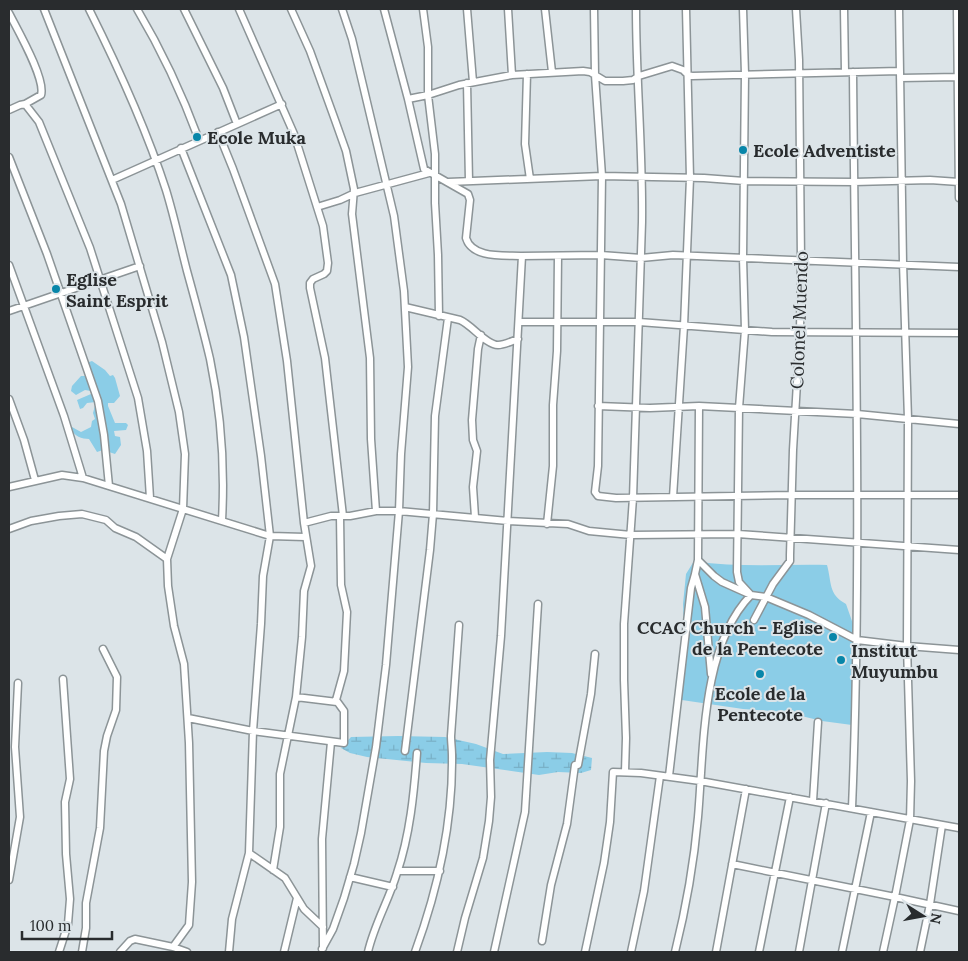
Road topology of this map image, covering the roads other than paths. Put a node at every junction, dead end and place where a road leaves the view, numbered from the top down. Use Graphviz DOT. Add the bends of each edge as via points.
graph roads {
  1 [pos="44,9"];
  2 [pos="89,9"];
  3 [pos="136,9"];
  4 [pos="184,9"];
  5 [pos="239,9"];
  6 [pos="291,9"];
  7 [pos="342,9"];
  8 [pos="384,9"];
  9 [pos="423,9"];
  10 [pos="467,9"];
  11 [pos="508,9"];
  12 [pos="545,9"];
  13 [pos="594,9"];
  14 [pos="636,9"];
  15 [pos="686,9"];
  16 [pos="743,9"];
  17 [pos="796,9"];
  18 [pos="844,9"];
  19 [pos="899,9"];
  20 [pos="957,9"];
  21 [pos="9,13"];
  22 [pos="552,72"];
  23 [pos="845,72"];
  24 [pos="853,72"];
  25 [pos="799,73"];
  26 [pos="527,74"];
  27 [pos="745,74"];
  28 [pos="900,74"];
  29 [pos="512,75"];
  30 [pos="595,75"];
  31 [pos="639,76"];
  32 [pos="688,76"];
  33 [pos="958,77"];
  34 [pos="470,83"];
  35 [pos="428,95"];
  36 [pos="408,99"];
  37 [pos="25,104"];
  38 [pos="282,104"];
  39 [pos="9,110"];
  40 [pos="237,124"];
  41 [pos="218,132"];
  42 [pos="199,140"];
  43 [pos="182,148"];
  44 [pos="9,157"];
  45 [pos="155,160"];
  46 [pos="432,175"];
  47 [pos="602,176"];
  48 [pos="530,178"];
  49 [pos="642,178"];
  50 [pos="690,178"];
  51 [pos="112,180"];
  52 [pos="469,181"];
  53 [pos="744,181"];
  54 [pos="903,181"];
  55 [pos="445,182"];
  56 [pos="801,182"];
  57 [pos="854,182"];
  58 [pos="959,182"];
  59 [pos="387,183"];
  60 [pos="354,193"];
  61 [pos="959,198"];
  62 [pos="317,207"];
  63 [pos="602,255"];
  64 [pos="686,255"];
  65 [pos="522,256"];
  66 [pos="558,256"];
  67 [pos="641,258"];
  68 [pos="743,258"];
  69 [pos="802,260"];
  70 [pos="854,263"];
  71 [pos="903,263"];
  72 [pos="9,265"];
  73 [pos="140,266"];
  74 [pos="959,267"];
  75 [pos="100,279"];
  76 [pos="60,293"];
  77 [pos="24,306"];
  78 [pos="405,307"];
  79 [pos="9,311"];
  80 [pos="439,316"];
  81 [pos="448,318"];
  82 [pos="600,321"];
  83 [pos="519,322"];
  84 [pos="556,322"];
  85 [pos="640,322"];
  86 [pos="684,326"];
  87 [pos="744,330"];
  88 [pos="906,331"];
  89 [pos="800,332"];
  90 [pos="857,332"];
  91 [pos="959,333"];
  92 [pos="481,335"];
  93 [pos="518,339"];
  94 [pos="9,399"];
  95 [pos="598,406"];
  96 [pos="678,406"];
  97 [pos="699,406"];
  98 [pos="635,408"];
  99 [pos="739,408"];
  100 [pos="796,412"];
  101 [pos="858,414"];
  102 [pos="908,420"];
  103 [pos="959,424"];
  104 [pos="83,478"];
  105 [pos="35,480"];
  106 [pos="109,486"];
  107 [pos="9,487"];
  108 [pos="908,494"];
  109 [pos="792,495"];
  110 [pos="959,495"];
  111 [pos="737,496"];
  112 [pos="857,496"];
  113 [pos="673,497"];
  114 [pos="698,497"];
  115 [pos="150,498"];
  116 [pos="633,498"];
  117 [pos="183,509"];
  118 [pos="376,511"];
  119 [pos="399,511"];
  120 [pos="433,514"];
  121 [pos="342,516"];
  122 [pos="475,517"];
  123 [pos="222,520"];
  124 [pos="508,522"];
  125 [pos="304,523"];
  126 [pos="547,524"];
  127 [pos="9,529"];
  128 [pos="738,534"];
  129 [pos="631,535"];
  130 [pos="698,535"];
  131 [pos="270,536"];
  132 [pos="305,538"];
  133 [pos="791,538"];
  134 [pos="857,542"];
  135 [pos="908,546"];
  136 [pos="959,550"];
  137 [pos="167,560"];
  138 [pos="698,560"];
  139 [pos="695,574"];
  140 [pos="751,595"];
  141 [pos="766,597"];
  142 [pos="538,604"];
  143 [pos="754,620"];
  144 [pos="459,625"];
  145 [pos="857,640"];
  146 [pos="907,646"];
  147 [pos="104,649"];
  148 [pos="959,650"];
  149 [pos="595,654"];
  150 [pos="63,679"];
  151 [pos="711,682"];
  152 [pos="18,683"];
  153 [pos="296,697"];
  154 [pos="337,702"];
  155 [pos="188,718"];
  156 [pos="818,722"];
  157 [pos="252,731"];
  158 [pos="289,735"];
  159 [pos="331,742"];
  160 [pos="405,751"];
  161 [pos="417,753"];
  162 [pos="625,772"];
  163 [pos="660,776"];
  164 [pos="669,776"];
  165 [pos="700,781"];
  166 [pos="746,789"];
  167 [pos="790,797"];
  168 [pos="813,801"];
  169 [pos="826,803"];
  170 [pos="852,808"];
  171 [pos="871,812"];
  172 [pos="910,820"];
  173 [pos="942,825"];
  174 [pos="959,828"];
  175 [pos="12,852"];
  176 [pos="249,853"];
  177 [pos="732,864"];
  178 [pos="274,870"];
  179 [pos="398,871"];
  180 [pos="440,871"];
  181 [pos="775,872"];
  182 [pos="350,877"];
  183 [pos="9,880"];
  184 [pos="812,880"];
  185 [pos="393,887"];
  186 [pos="856,889"];
  187 [pos="895,897"];
  188 [pos="297,898"];
  189 [pos="930,904"];
  190 [pos="959,911"];
  191 [pos="323,927"];
  192 [pos="542,941"];
  193 [pos="173,947"];
  194 [pos="322,951"];
  195 [pos="59,952"];
  196 [pos="82,952"];
  197 [pos="120,952"];
  198 [pos="187,952"];
  199 [pos="229,952"];
  200 [pos="284,952"];
  201 [pos="368,952"];
  202 [pos="416,952"];
  203 [pos="457,952"];
  204 [pos="494,952"];
  205 [pos="585,952"];
  206 [pos="631,952"];
  207 [pos="676,952"];
  208 [pos="716,952"];
  209 [pos="759,952"];
  210 [pos="799,952"];
  211 [pos="842,952"];
  212 [pos="883,952"];
  213 [pos="920,952"];
  1 -- 51 [label="street"];
  2 -- 45 [label="street" via="116,63"];
  3 -- 42 [label="street" via="184,98"];
  4 -- 40 [label="street"];
  5 -- 38 [label="street"];
  6 -- 60 [label="street" via="341,136"];
  7 -- 59 [label="street"];
  8 -- 36 [label="street"];
  9 -- 35 [label="street" via="428,47"];
  10 -- 34 [label="street"];
  11 -- 29 [label="street"];
  12 -- 22 [label="street"];
  13 -- 30 [label="street"];
  14 -- 31 [label="street"];
  15 -- 32 [label="street"];
  16 -- 27 [label="street"];
  17 -- 25 [label="street, Colonel Muendo"];
  18 -- 23 [label="street"];
  19 -- 28 [label="street"];
  20 -- 33 [label="street"];
  21 -- 37 [label="street" via="42,83 41,95"];
  22 -- 26 [label="street"];
  22 -- 30 [label="street" via="584,71"];
  23 -- 24 [label="street"];
  23 -- 25 [label="street"];
  24 -- 28 [label="street"];
  24 -- 57 [label="street"];
  25 -- 27 [label="street"];
  25 -- 56 [label="street, Colonel Muendo"];
  26 -- 29 [label="street"];
  26 -- 48 [label="street" via="525,144"];
  27 -- 32 [label="street"];
  27 -- 53 [label="street"];
  28 -- 33 [label="street"];
  28 -- 54 [label="street"];
  29 -- 34 [label="street"];
  30 -- 31 [label="street" via="608,82 633,80"];
  30 -- 47 [label="street"];
  31 -- 32 [label="street" via="672,66"];
  31 -- 49 [label="street"];
  32 -- 50 [label="street"];
  33 -- 58 [label="street"];
  34 -- 35 [label="street"];
  34 -- 52 [label="street"];
  35 -- 36 [label="street"];
  35 -- 46 [label="street" via="435,154"];
  36 -- 46 [label="street" via="424,169"];
  37 -- 39 [label="street"];
  37 -- 75 [label="street" via="39,122"];
  38 -- 40 [label="street"];
  38 -- 62 [label="street" via="298,143"];
  40 -- 41 [label="street"];
  41 -- 42 [label="street"];
  41 -- 125 [label="street" via="275,284 287,361"];
  42 -- 43 [label="street"];
  43 -- 45 [label="street"];
  43 -- 131 [label="street" via="231,275 244,337"];
  44 -- 76 [label="street"];
  45 -- 51 [label="street"];
  45 -- 123 [label="street" via="166,190 210,361 222,448"];
  46 -- 55 [label="street"];
  46 -- 59 [label="street"];
  46 -- 80 [label="street"];
  47 -- 48 [label="street"];
  47 -- 49 [label="street"];
  47 -- 63 [label="street"];
  48 -- 52 [label="street"];
  49 -- 50 [label="street"];
  49 -- 67 [label="street"];
  50 -- 53 [label="street"];
  50 -- 64 [label="street"];
  51 -- 73 [label="street"];
  52 -- 55 [label="street"];
  53 -- 56 [label="street"];
  53 -- 68 [label="street"];
  54 -- 57 [label="street"];
  54 -- 58 [label="street"];
  54 -- 71 [label="street"];
  55 -- 65 [label="street" via="468,194 466,238 471,247 477,252"];
  56 -- 57 [label="street"];
  56 -- 69 [label="street, Colonel Muendo"];
  57 -- 70 [label="street"];
  58 -- 61 [label="street"];
  59 -- 60 [label="street"];
  59 -- 78 [label="street"];
  60 -- 62 [label="street"];
  60 -- 118 [label="street" via="352,214 370,358"];
  62 -- 121 [label="street" via="323,226 328,271 313,279 310,288 325,358"];
  63 -- 66 [label="street"];
  63 -- 67 [label="street"];
  63 -- 82 [label="street"];
  64 -- 67 [label="street"];
  64 -- 68 [label="street"];
  64 -- 86 [label="street"];
  65 -- 66 [label="street"];
  65 -- 83 [label="street"];
  66 -- 84 [label="street"];
  67 -- 85 [label="street"];
  68 -- 69 [label="street"];
  68 -- 87 [label="street"];
  69 -- 70 [label="street"];
  69 -- 89 [label="street, Colonel Muendo"];
  70 -- 71 [label="street"];
  70 -- 90 [label="street"];
  71 -- 74 [label="street"];
  71 -- 88 [label="street"];
  72 -- 77 [label="street"];
  73 -- 75 [label="street"];
  73 -- 117 [label="street" via="179,412 185,454"];
  75 -- 76 [label="street"];
  75 -- 115 [label="street" via="138,398 147,451"];
  76 -- 77 [label="street"];
  76 -- 106 [label="street" via="98,401"];
  77 -- 79 [label="street"];
  77 -- 104 [label="street"];
  78 -- 80 [label="street"];
  78 -- 119 [label="street" via="408,367"];
  80 -- 81 [label="street"];
  81 -- 92 [label="street" via="467,324"];
  81 -- 120 [label="street" via="435,416"];
  82 -- 84 [label="street"];
  82 -- 85 [label="street"];
  82 -- 95 [label="street"];
  83 -- 84 [label="street"];
  83 -- 93 [label="street"];
  84 -- 126 [label="street" via="554,466"];
  85 -- 86 [label="street"];
  85 -- 98 [label="street"];
  86 -- 87 [label="street"];
  86 -- 96 [label="street"];
  87 -- 89 [label="street"];
  87 -- 99 [label="street"];
  88 -- 90 [label="street"];
  88 -- 91 [label="street"];
  88 -- 102 [label="street"];
  89 -- 90 [label="street"];
  89 -- 100 [label="street, Colonel Muendo"];
  90 -- 101 [label="street"];
  92 -- 93 [label="street" via="495,345"];
  92 -- 122 [label="street" via="472,420 477,451 473,487"];
  93 -- 124 [label="street"];
  94 -- 105 [label="street"];
  95 -- 98 [label="street"];
  95 -- 116 [label="street" via="598,466 594,492 598,496"];
  96 -- 97 [label="street"];
  96 -- 98 [label="street"];
  96 -- 113 [label="street"];
  97 -- 99 [label="street"];
  97 -- 114 [label="street"];
  98 -- 116 [label="street"];
  99 -- 100 [label="street"];
  99 -- 111 [label="street"];
  100 -- 101 [label="street"];
  100 -- 109 [label="street, Colonel Muendo"];
  101 -- 102 [label="street"];
  101 -- 112 [label="street"];
  102 -- 103 [label="street"];
  102 -- 108 [label="street"];
  104 -- 105 [label="street" via="62,476"];
  104 -- 106 [label="street"];
  105 -- 107 [label="street"];
  106 -- 115 [label="street"];
  108 -- 110 [label="street"];
  108 -- 112 [label="street"];
  108 -- 135 [label="street"];
  109 -- 111 [label="street"];
  109 -- 112 [label="street"];
  109 -- 133 [label="street, Colonel Muendo"];
  111 -- 114 [label="street"];
  111 -- 128 [label="street"];
  112 -- 134 [label="street"];
  113 -- 114 [label="street"];
  113 -- 116 [label="street"];
  114 -- 130 [label="street"];
  115 -- 117 [label="street"];
  116 -- 129 [label="street"];
  117 -- 123 [label="street"];
  117 -- 137 [label="street"];
  118 -- 119 [label="street"];
  118 -- 121 [label="street"];
  119 -- 120 [label="street"];
  119 -- 182 [label="street" via="376,747"];
  120 -- 122 [label="street"];
  120 -- 160 [label="street"];
  121 -- 125 [label="street"];
  121 -- 154 [label="street" via="341,585 347,612 344,671"];
  122 -- 124 [label="street"];
  123 -- 131 [label="street"];
  124 -- 126 [label="street"];
  124 -- 203 [label="street" via="490,760 489,821 483,858"];
  125 -- 132 [label="street"];
  126 -- 129 [label="street" via="568,524 589,531"];
  127 -- 137 [label="street" via="31,521 85,514 106,520"];
  128 -- 130 [label="street"];
  128 -- 133 [label="street"];
  128 -- 140 [label="street" via="738,578"];
  129 -- 130 [label="street"];
  129 -- 162 [label="street" via="624,624"];
  130 -- 138 [label="street"];
  131 -- 132 [label="street"];
  131 -- 157 [label="street" via="262,593"];
  132 -- 153 [label="street" via="311,566 304,590"];
  133 -- 134 [label="street"];
  133 -- 141 [label="street, Colonel Muendo" via="790,561"];
  134 -- 135 [label="street"];
  134 -- 145 [label="street"];
  135 -- 136 [label="street"];
  135 -- 146 [label="street"];
  137 -- 155 [label="street" via="174,626 184,664"];
  138 -- 139 [label="street"];
  138 -- 140 [label="street" via="722,582"];
  139 -- 151 [label="street" via="705,607"];
  139 -- 164 [label="street" via="687,615"];
  140 -- 141 [label="street"];
  140 -- 151 [label="street" via="731,620"];
  141 -- 143 [label="street, Colonel Muendo"];
  141 -- 145 [label="street"];
  142 -- 204 [label="street" via="525,812"];
  144 -- 180 [label="street" via="451,736 450,810"];
  145 -- 146 [label="street"];
  145 -- 170 [label="street"];
  146 -- 148 [label="street"];
  146 -- 172 [label="street"];
  147 -- 196 [label="street" via="117,677 116,710 104,751 100,828 86,902"];
  149 -- 192 [label="street" via="591,694 567,824 551,886"];
  150 -- 195 [label="street" via="70,779 65,802 70,898 68,924"];
  151 -- 165 [label="street"];
  152 -- 175 [label="street" via="15,747 20,814"];
  153 -- 154 [label="street"];
  153 -- 158 [label="street"];
  154 -- 159 [label="street" via="344,712 344,743"];
  155 -- 157 [label="street"];
  155 -- 193 [label="street" via="190,922"];
  156 -- 168 [label="street"];
  157 -- 158 [label="street"];
  157 -- 176 [label="street"];
  158 -- 159 [label="street"];
  158 -- 178 [label="street" via="280,777 280,827"];
  159 -- 191 [label="street" via="322,839"];
  161 -- 179 [label="street" via="410,818"];
  162 -- 163 [label="street"];
  162 -- 205 [label="street" via="613,772 604,863"];
  163 -- 164 [label="street"];
  163 -- 206 [label="street" via="644,891"];
  164 -- 165 [label="street"];
  165 -- 166 [label="street"];
  165 -- 207 [label="street" via="688,896"];
  166 -- 167 [label="street"];
  166 -- 177 [label="street"];
  167 -- 168 [label="street"];
  167 -- 181 [label="street"];
  168 -- 169 [label="street"];
  169 -- 170 [label="street"];
  169 -- 184 [label="street"];
  170 -- 171 [label="street"];
  171 -- 172 [label="street"];
  171 -- 186 [label="street"];
  172 -- 173 [label="street"];
  172 -- 187 [label="street"];
  173 -- 174 [label="street"];
  173 -- 189 [label="street"];
  175 -- 183 [label="street"];
  176 -- 178 [label="street"];
  176 -- 199 [label="street" via="232,919"];
  177 -- 181 [label="street"];
  177 -- 208 [label="street"];
  178 -- 188 [label="street" via="285,878"];
  179 -- 180 [label="street"];
  179 -- 185 [label="street"];
  180 -- 202 [label="street"];
  181 -- 184 [label="street"];
  181 -- 209 [label="street"];
  182 -- 185 [label="street"];
  182 -- 194 [label="street" via="333,929"];
  184 -- 186 [label="street"];
  184 -- 210 [label="street"];
  185 -- 201 [label="street"];
  186 -- 187 [label="street"];
  186 -- 211 [label="street"];
  187 -- 189 [label="street"];
  187 -- 212 [label="street"];
  188 -- 191 [label="street"];
  188 -- 200 [label="street"];
  189 -- 190 [label="street"];
  189 -- 213 [label="street"];
  191 -- 194 [label="street"];
  193 -- 197 [label="street" via="135,939"];
  193 -- 198 [label="street"];
}
